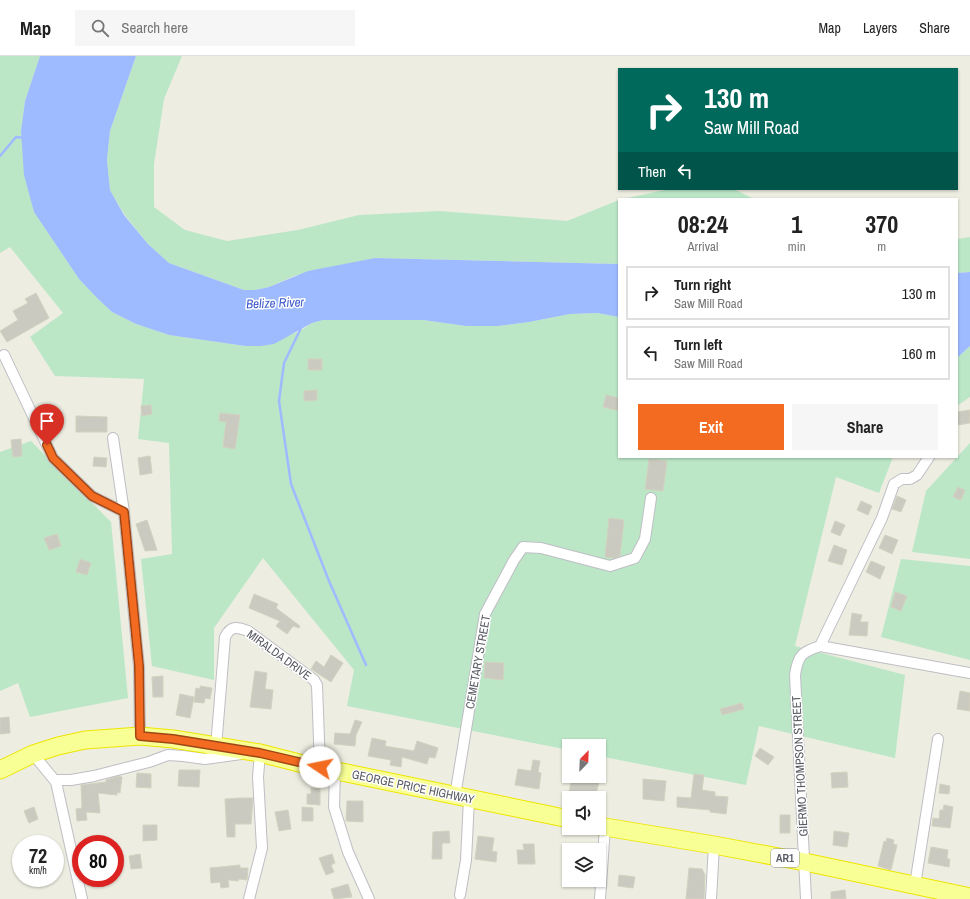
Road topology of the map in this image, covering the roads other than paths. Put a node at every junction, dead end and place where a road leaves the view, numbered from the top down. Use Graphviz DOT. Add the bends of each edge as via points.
graph roads {
  1 [pos="4,355"];
  2 [pos="113,438"];
  3 [pos="928,458"];
  4 [pos="651,498"];
  5 [pos="124,512"];
  6 [pos="820,646"];
  7 [pos="970,673"];
  8 [pos="140,736"];
  9 [pos="938,739"];
  10 [pos="216,747"];
  11 [pos="255,753"];
  12 [pos="33,754"];
  13 [pos="327,768"];
  14 [pos="0,770"];
  15 [pos="55,780"];
  16 [pos="462,797"];
  17 [pos="562,818"];
  18 [pos="606,827"];
  19 [pos="602,835"];
  20 [pos="714,844"];
  21 [pos="805,862"];
  22 [pos="915,885"];
  23 [pos="460,895"];
  24 [pos="970,897"];
  25 [pos="82,899"];
  26 [pos="250,899"];
  27 [pos="368,899"];
  28 [pos="600,899"];
  29 [pos="711,899"];
  30 [pos="806,899"];
  1 -- 5 [label="street" via="53,458 92,496"];
  2 -- 5 [label="street"];
  3 -- 6 [label="street" via="917,475 894,484 882,518"];
  4 -- 16 [label="street, CEMETARY STREET" via="645,539 635,558 610,566 542,548 523,547 514,560 485,614"];
  5 -- 8 [label="street" via="139,666"];
  6 -- 7 [label="street"];
  6 -- 21 [label="street, GÍERMO THOMPSON STREET" via="802,654 797,661 795,675"];
  8 -- 10 [label="highway, GEORGE PRICE HIGHWAY"];
  8 -- 12 [label="highway, GEORGE PRICE HIGHWAY" via="85,740"];
  9 -- 22 [label="street"];
  10 -- 11 [label="highway, GEORGE PRICE HIGHWAY"];
  10 -- 13 [label="street, MIRALDA DRIVE" via="225,637 234,627 240,628 248,631 314,680 317,685"];
  11 -- 13 [label="highway, GEORGE PRICE HIGHWAY"];
  11 -- 15 [label="street" via="205,759 168,756 94,776"];
  11 -- 26 [label="street" via="262,848"];
  12 -- 14 [label="highway, GEORGE PRICE HIGHWAY"];
  12 -- 15 [label="street"];
  13 -- 16 [label="highway, GEORGE PRICE HIGHWAY"];
  13 -- 27 [label="street" via="334,807 348,852"];
  15 -- 25 [label="street"];
  16 -- 17 [label="highway, GEORGE PRICE HIGHWAY"];
  16 -- 23 [label="street" via="466,860"];
  18 -- 20 [label="highway, AR1"];
  19 -- 28 [label="street"];
  20 -- 21 [label="highway, AR1"];
  20 -- 29 [label="street"];
  21 -- 22 [label="highway, AR1"];
  21 -- 30 [label="street, GÍERMO THOMPSON STREET"];
  22 -- 24 [label="highway, AR1"];
}
